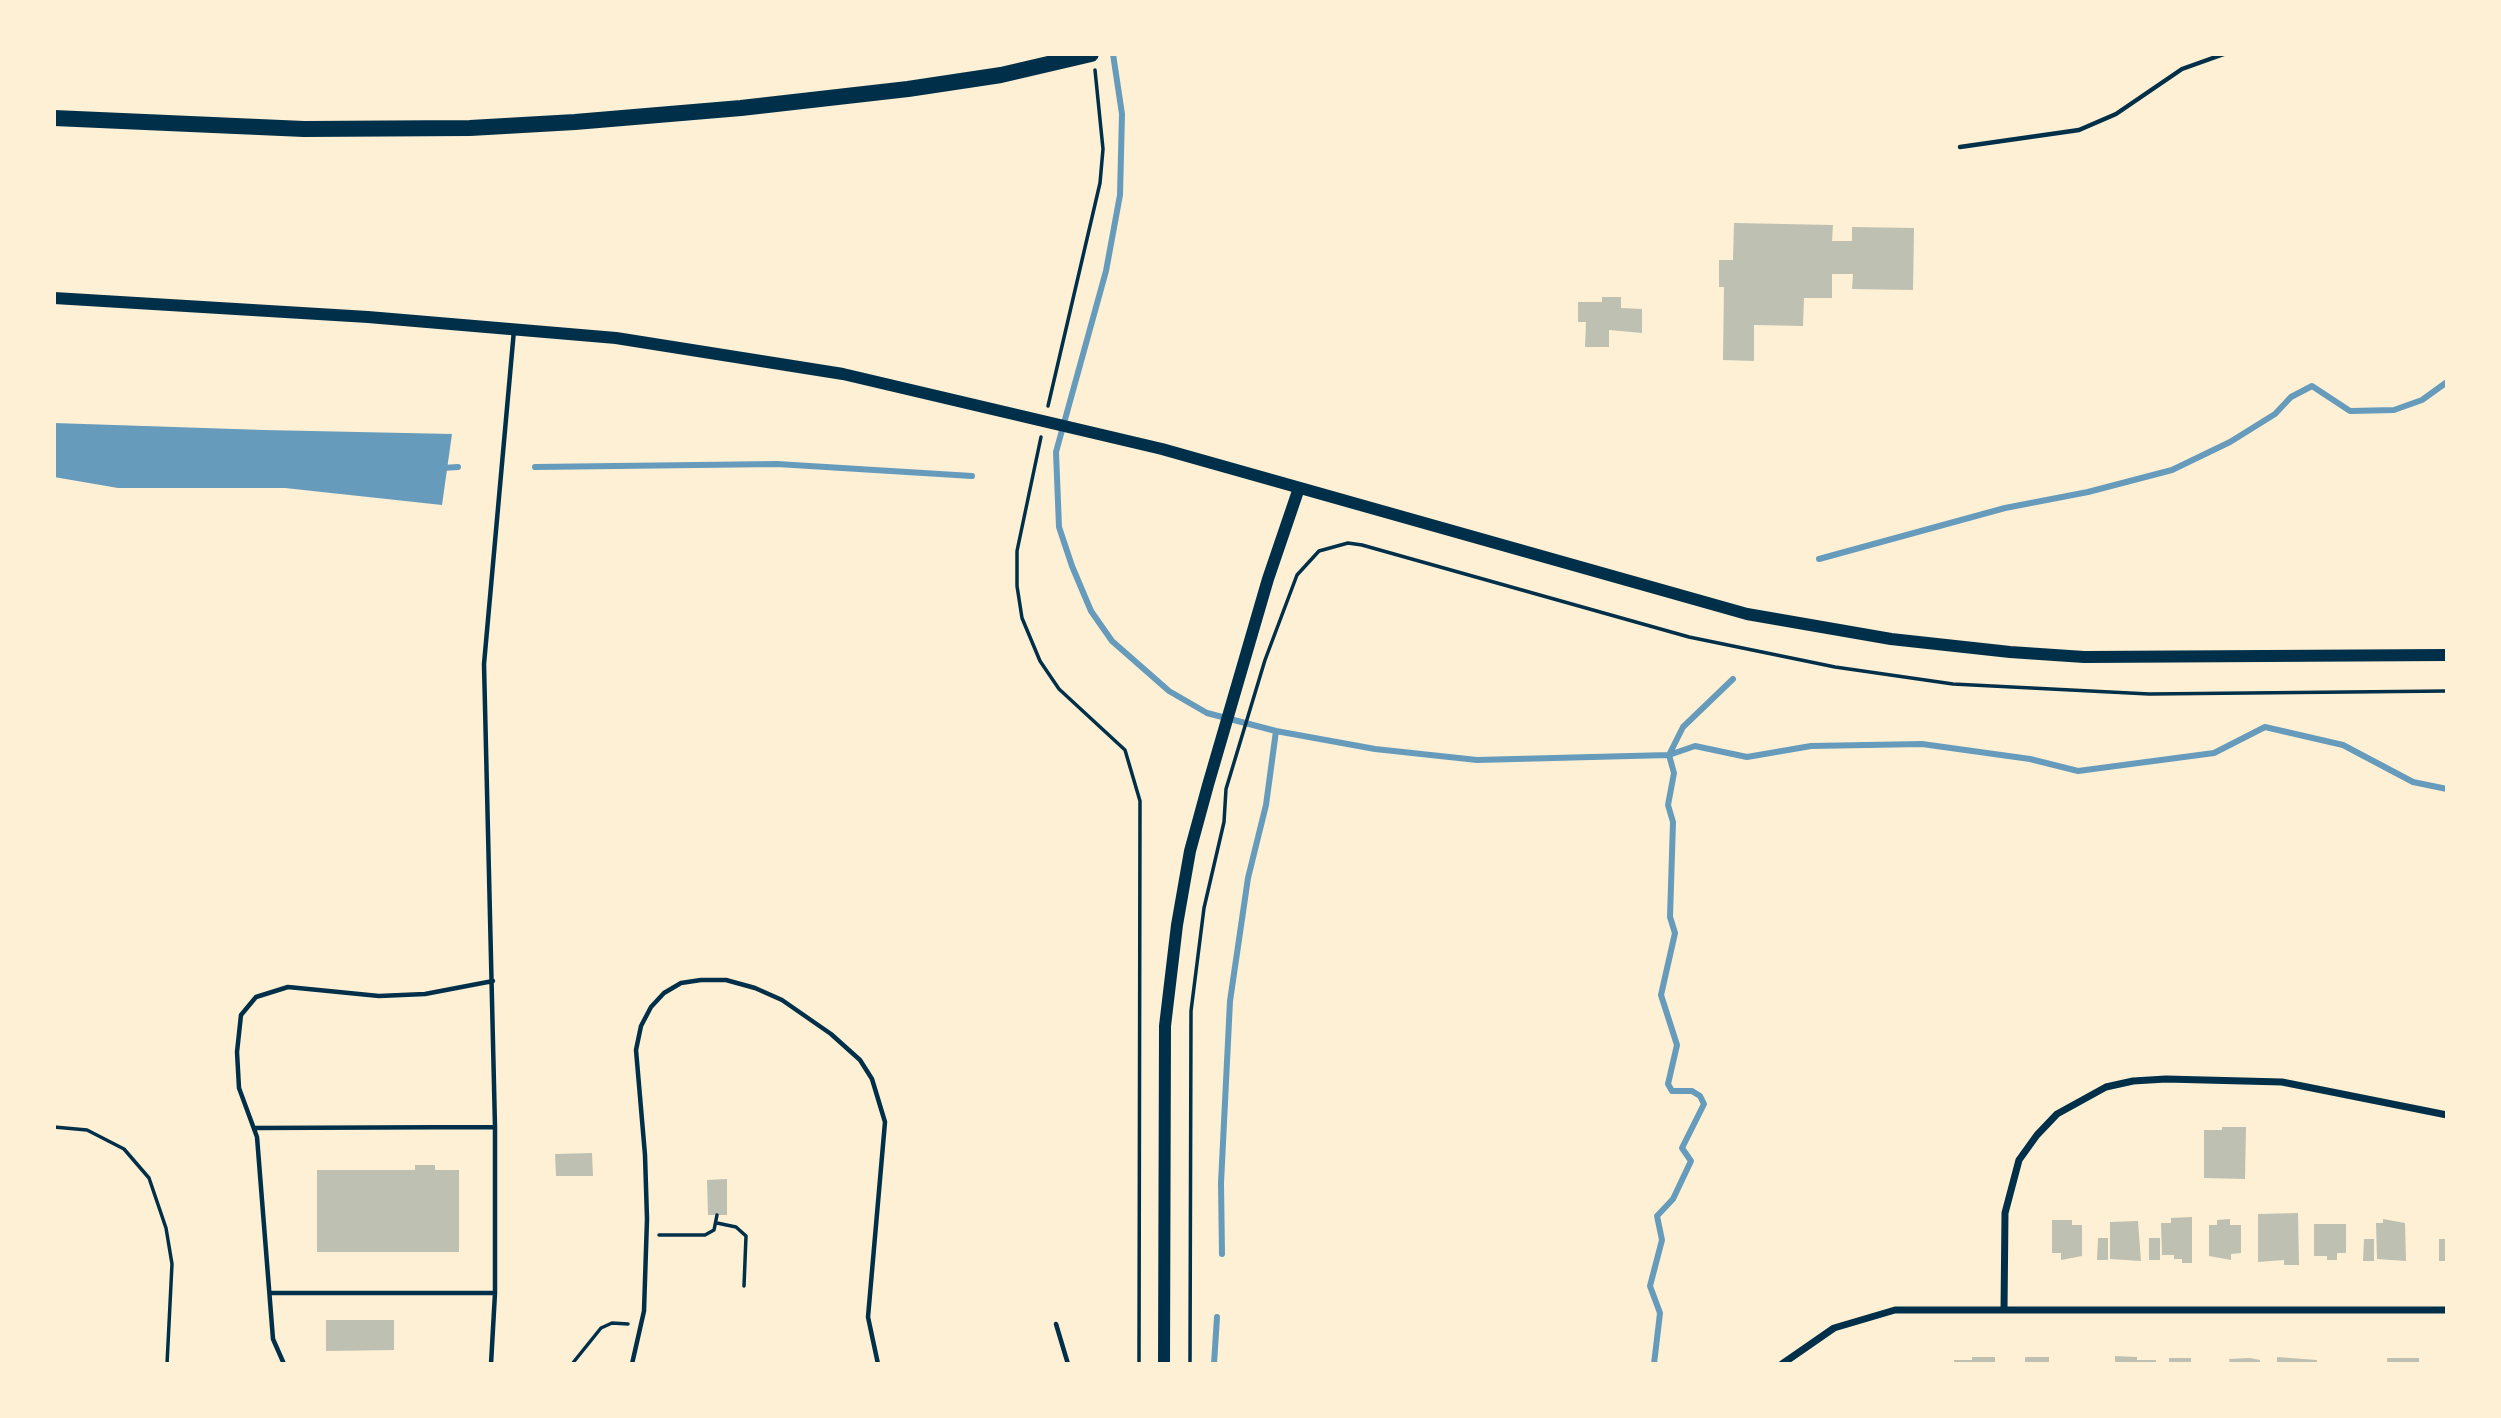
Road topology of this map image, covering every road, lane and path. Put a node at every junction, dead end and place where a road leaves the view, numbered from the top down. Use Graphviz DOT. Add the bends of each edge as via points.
graph roads {
  1 [pos="2224,54"];
  2 [pos="1093,61"];
  3 [pos="54,118"];
  4 [pos="1960,147"];
  5 [pos="54,298"];
  6 [pos="514,329"];
  7 [pos="1047,412"];
  8 [pos="1044,425"];
  9 [pos="1299,488"];
  10 [pos="2447,655"];
  11 [pos="1265,660"];
  12 [pos="493,981"];
  13 [pos="2447,1115"];
  14 [pos="54,1127"];
  15 [pos="495,1127"];
  16 [pos="254,1128"];
  17 [pos="717,1215"];
  18 [pos="717,1223"];
  19 [pos="646,1234"];
  20 [pos="744,1286"];
  21 [pos="270,1293"];
  22 [pos="495,1293"];
  23 [pos="2004,1310"];
  24 [pos="2447,1310"];
  25 [pos="1056,1324"];
  26 [pos="641,1325"];
  27 [pos="167,1364"];
  28 [pos="284,1364"];
  29 [pos="491,1364"];
  30 [pos="572,1364"];
  31 [pos="632,1364"];
  32 [pos="878,1364"];
  33 [pos="1068,1364"];
  34 [pos="1139,1364"];
  35 [pos="1164,1364"];
  36 [pos="1190,1364"];
  37 [pos="1782,1364"];
  1 -- 4 [label="lane" via="2182,69 2116,114 2079,130"];
  2 -- 3 [label="highway" via="775,105 523,125 304,129"];
  2 -- 7 [label="path" via="1103,149 1100,183"];
  5 -- 6 [label="main road"];
  6 -- 9 [label="main road" via="724,353 843,373 1162,449"];
  6 -- 12 [label="lane" via="484,664"];
  8 -- 34 [label="path" via="1017,551 1022,618 1040,661 1059,689 1125,750 1140,801"];
  9 -- 10 [label="main road" via="1724,608 1891,639 2095,657"];
  9 -- 35 [label="main road" via="1208,785 1182,890 1165,1026"];
  11 -- 36 [label="path" via="1226,789 1191,1011"];
  12 -- 15 [label="lane"];
  12 -- 16 [label="lane" via="425,994 379,996 288,987 256,997 241,1015 237,1052 239,1088"];
  13 -- 23 [label="street" via="2282,1082 2166,1079 2106,1087 2057,1114 2019,1160 2005,1213"];
  14 -- 27 [label="path" via="87,1129 124,1149 149,1178 166,1228 172,1264"];
  15 -- 16 [label="lane"];
  15 -- 22 [label="lane"];
  16 -- 21 [label="lane"];
  17 -- 18 [label="path"];
  18 -- 19 [label="path" via="713,1230 698,1236"];
  18 -- 20 [label="path" via="736,1227 746,1236"];
  19 -- 26 [label="lane"];
  19 -- 32 [label="lane" via="636,1050 651,1007 681,983 701,980 726,980 782,1000 860,1060 882,1103 885,1122 868,1317"];
  21 -- 22 [label="lane"];
  21 -- 28 [label="lane" via="273,1339"];
  22 -- 29 [label="lane"];
  23 -- 24 [label="street"];
  23 -- 37 [label="street" via="1884,1312 1833,1328"];
  25 -- 33 [label="lane"];
  26 -- 30 [label="path" via="601,1328"];
  26 -- 31 [label="lane"];
}
